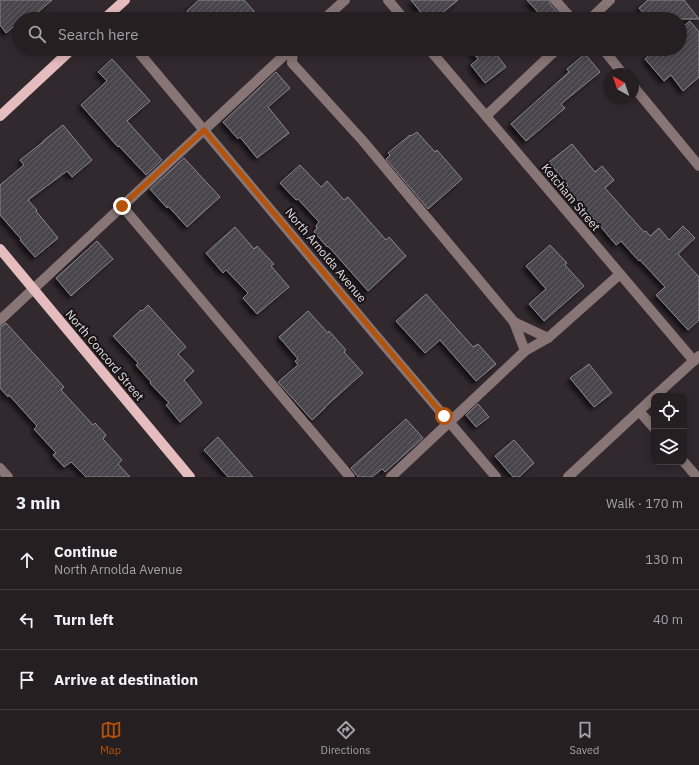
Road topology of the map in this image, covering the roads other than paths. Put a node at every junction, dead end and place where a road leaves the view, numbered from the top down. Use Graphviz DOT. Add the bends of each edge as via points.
graph roads {
  1 [pos="125,0"];
  2 [pos="345,0"];
  3 [pos="388,0"];
  4 [pos="555,0"];
  5 [pos="610,0"];
  6 [pos="114,12"];
  7 [pos="332,12"];
  8 [pos="398,12"];
  9 [pos="566,12"];
  10 [pos="597,12"];
  11 [pos="64,56"];
  12 [pos="142,56"];
  13 [pos="284,56"];
  14 [pos="292,56"];
  15 [pos="435,56"];
  16 [pos="550,56"];
  17 [pos="609,56"];
  18 [pos="619,68"];
  19 [pos="639,93"];
  20 [pos="0,116"];
  21 [pos="486,116"];
  22 [pos="204,130"];
  23 [pos="699,166"];
  24 [pos="122,206"];
  25 [pos="0,249"];
  26 [pos="620,274"];
  27 [pos="33,289"];
  28 [pos="0,320"];
  29 [pos="514,322"];
  30 [pos="548,338"];
  31 [pos="525,351"];
  32 [pos="696,359"];
  33 [pos="657,393"];
  34 [pos="651,399"];
  35 [pos="639,411"];
  36 [pos="450,422"];
  37 [pos="651,425"];
  38 [pos="687,465"];
  39 [pos="0,468"];
  40 [pos="8,477"];
  41 [pos="190,477"];
  42 [pos="350,477"];
  43 [pos="391,477"];
  44 [pos="496,477"];
  45 [pos="568,477"];
  46 [pos="698,477"];
  1 -- 6 [label="main road"];
  2 -- 7 [label="street"];
  3 -- 8 [label="street"];
  4 -- 9 [label="street"];
  5 -- 10 [label="street"];
  11 -- 20 [label="main road"];
  12 -- 22 [label="street, North Arnolda Avenue"];
  13 -- 22 [label="street"];
  14 -- 29 [label="street" via="292,63 362,141"];
  15 -- 21 [label="street, Ketcham Street"];
  16 -- 21 [label="street"];
  17 -- 18 [label="street"];
  19 -- 23 [label="street"];
  21 -- 26 [label="street, Ketcham Street"];
  22 -- 24 [label="street"];
  22 -- 36 [label="street, North Arnolda Avenue"];
  24 -- 27 [label="street"];
  24 -- 42 [label="street"];
  25 -- 27 [label="main road, North Concord Street"];
  26 -- 30 [label="street"];
  26 -- 32 [label="street, Ketcham Street"];
  27 -- 28 [label="street"];
  27 -- 41 [label="main road, North Concord Street"];
  29 -- 30 [label="street"];
  29 -- 31 [label="street"];
  30 -- 31 [label="street"];
  31 -- 36 [label="street"];
  32 -- 33 [label="street"];
  34 -- 35 [label="street"];
  35 -- 37 [label="street"];
  35 -- 45 [label="street"];
  36 -- 43 [label="street"];
  36 -- 44 [label="street, North Arnolda Avenue"];
  38 -- 46 [label="street"];
  39 -- 40 [label="street"];
}
